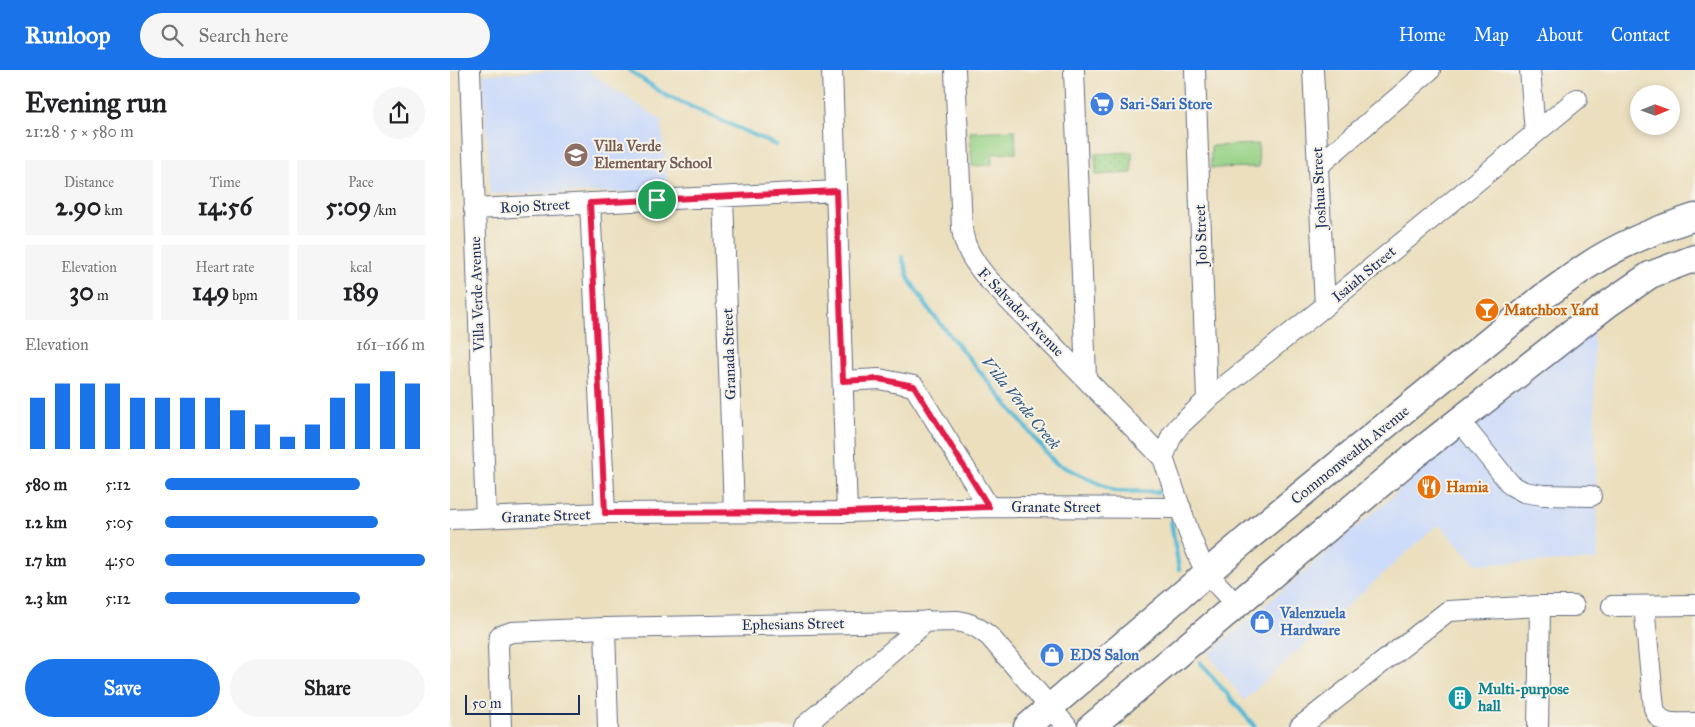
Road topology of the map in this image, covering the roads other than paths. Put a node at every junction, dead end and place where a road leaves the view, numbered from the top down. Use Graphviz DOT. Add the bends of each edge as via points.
graph roads {
  1 [pos="470,70"];
  2 [pos="955,70"];
  3 [pos="1074,70"];
  4 [pos="1195,70"];
  5 [pos="1313,70"];
  6 [pos="1430,70"];
  7 [pos="1530,70"];
  8 [pos="829,72"];
  9 [pos="1576,99"];
  10 [pos="1534,133"];
  11 [pos="1318,166"];
  12 [pos="836,191"];
  13 [pos="724,197"];
  14 [pos="590,203"];
  15 [pos="474,209"];
  16 [pos="1695,217"];
  17 [pos="1695,258"];
  18 [pos="1325,306"];
  19 [pos="1086,378"];
  20 [pos="843,381"];
  21 [pos="1207,400"];
  22 [pos="1459,420"];
  23 [pos="1163,458"];
  24 [pos="1591,496"];
  25 [pos="989,507"];
  26 [pos="1181,508"];
  27 [pos="734,512"];
  28 [pos="847,512"];
  29 [pos="605,513"];
  30 [pos="486,518"];
  31 [pos="450,519"];
  32 [pos="1207,573"];
  33 [pos="1236,605"];
  34 [pos="1695,605"];
  35 [pos="1540,606"];
  36 [pos="1574,606"];
  37 [pos="1612,606"];
  38 [pos="1644,606"];
  39 [pos="927,621"];
  40 [pos="605,628"];
  41 [pos="1107,659"];
  42 [pos="1135,691"];
  43 [pos="1050,708"];
  44 [pos="1695,723"];
  45 [pos="501,727"];
  46 [pos="608,727"];
  47 [pos="802,727"];
  48 [pos="1028,727"];
  49 [pos="1067,727"];
  50 [pos="1091,727"];
  51 [pos="1300,727"];
  52 [pos="1538,727"];
  1 -- 15 [label="street, Villa Verde Avenue"];
  2 -- 19 [label="street, F. Salvador Avenue" via="962,228 967,250 987,278"];
  3 -- 19 [label="street"];
  4 -- 21 [label="street, Job Street"];
  5 -- 11 [label="street, Joshua Street"];
  6 -- 11 [label="street"];
  7 -- 10 [label="street"];
  8 -- 12 [label="street"];
  9 -- 10 [label="street, Isaiah Street"];
  10 -- 18 [label="street, Isaiah Street"];
  11 -- 18 [label="street, Joshua Street"];
  12 -- 13 [label="street, Rojo Street"];
  12 -- 20 [label="street"];
  13 -- 14 [label="street, Rojo Street"];
  13 -- 27 [label="street, Granada Street"];
  14 -- 15 [label="street, Rojo Street"];
  14 -- 29 [label="street"];
  15 -- 30 [label="street, Villa Verde Avenue"];
  16 -- 32 [label="main road, Commonwealth Avenue" via="1630,242 1588,266 1543,298"];
  17 -- 22 [label="main road" via="1650,275"];
  18 -- 21 [label="street, Isaiah Street"];
  19 -- 23 [label="street, F. Salvador Avenue"];
  20 -- 25 [label="street" via="879,379 914,386"];
  20 -- 28 [label="street"];
  21 -- 23 [label="street, Isaiah Street" via="1172,435"];
  22 -- 24 [label="street" via="1511,485 1524,492 1543,495"];
  22 -- 33 [label="main road"];
  23 -- 26 [label="street"];
  25 -- 26 [label="street, Granate Street"];
  25 -- 28 [label="street, Granate Street"];
  26 -- 32 [label="street" via="1194,548"];
  27 -- 28 [label="street, Granate Street"];
  27 -- 29 [label="street, Granate Street"];
  29 -- 30 [label="street, Granate Street"];
  30 -- 31 [label="street, Granate Street"];
  32 -- 33 [label="street"];
  32 -- 41 [label="main road, Commonwealth Avenue"];
  33 -- 42 [label="main road"];
  34 -- 38 [label="street"];
  35 -- 36 [label="street"];
  35 -- 51 [label="street" via="1448,611"];
  35 -- 52 [label="street"];
  37 -- 38 [label="street"];
  38 -- 44 [label="street" via="1657,718 1664,723"];
  39 -- 40 [label="street, Ephesians Street"];
  39 -- 43 [label="street, Ephesians Street" via="968,622 980,628"];
  39 -- 47 [label="street"];
  40 -- 45 [label="street, Ephesians Street" via="512,632 500,636"];
  40 -- 46 [label="street"];
  41 -- 42 [label="main road"];
  41 -- 43 [label="main road, Commonwealth Avenue"];
  42 -- 50 [label="main road"];
  43 -- 48 [label="main road, Commonwealth Avenue"];
  43 -- 49 [label="street, Ephesians Street"];
}
